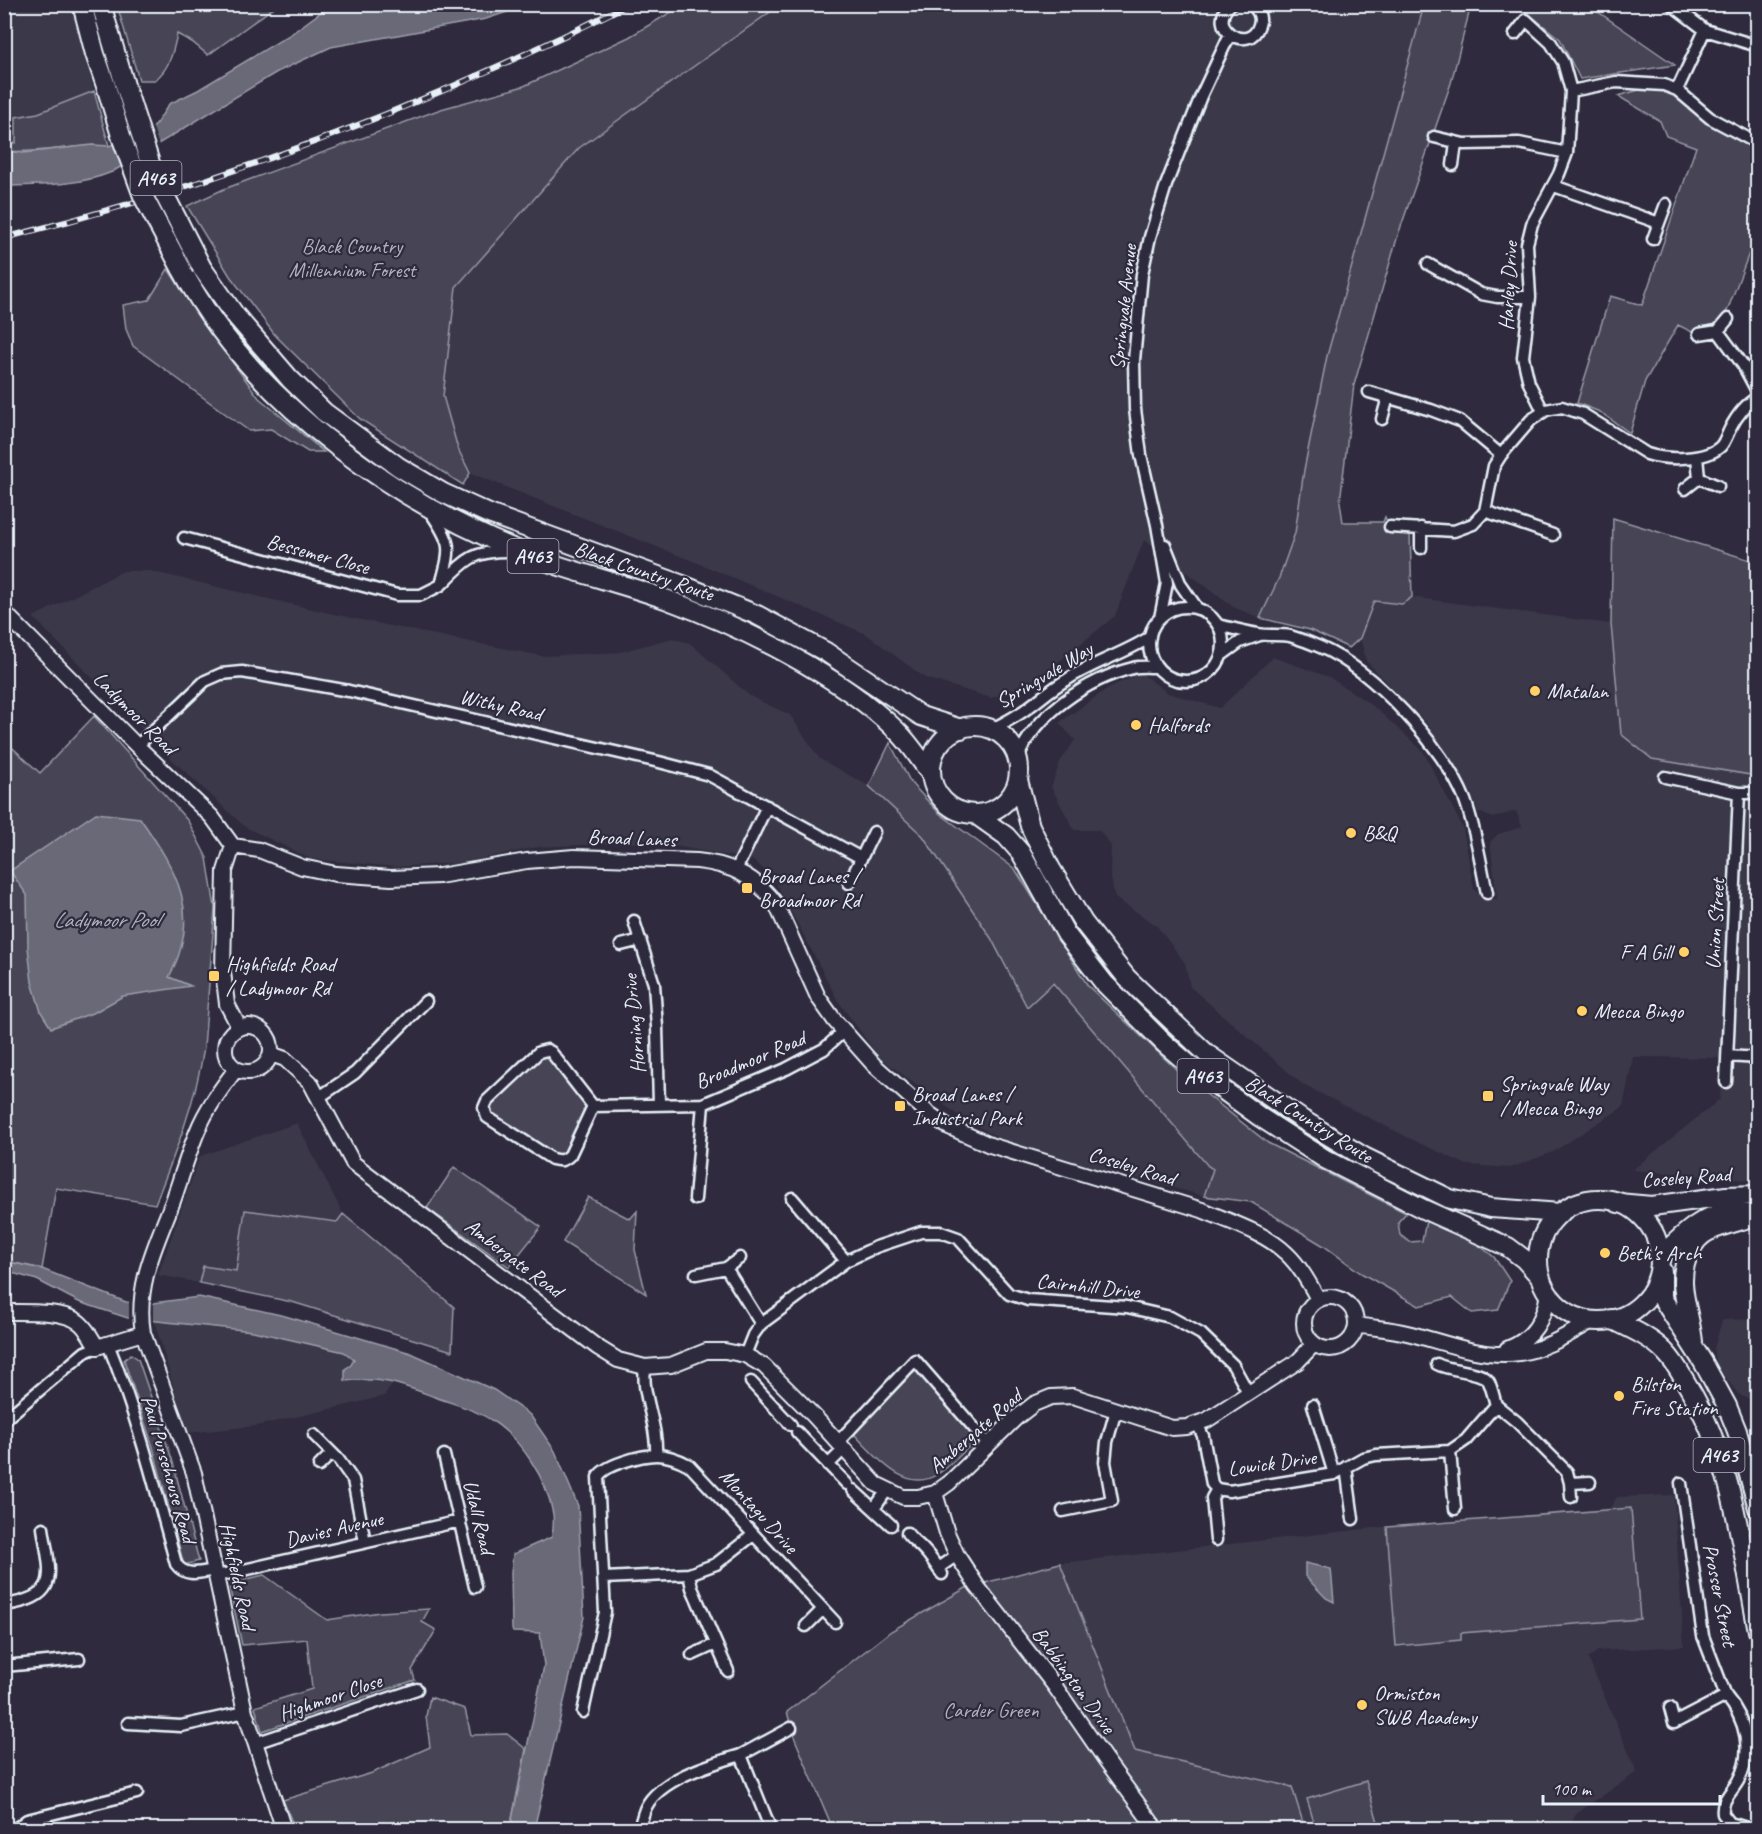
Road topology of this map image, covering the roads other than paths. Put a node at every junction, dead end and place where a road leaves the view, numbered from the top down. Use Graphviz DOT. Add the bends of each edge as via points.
graph roads {
  1 [pos="82,4"];
  2 [pos="100,4"];
  3 [pos="1231,4"];
  4 [pos="1251,4"];
  5 [pos="1671,4"];
  6 [pos="1705,30"];
  7 [pos="1230,34"];
  8 [pos="1515,34"];
  9 [pos="1751,44"];
  10 [pos="115,84"];
  11 [pos="1677,90"];
  12 [pos="1571,91"];
  13 [pos="1434,137"];
  14 [pos="1456,143"];
  15 [pos="1758,146"];
  16 [pos="1567,153"];
  17 [pos="1453,165"];
  18 [pos="1554,186"];
  19 [pos="1665,204"];
  20 [pos="1659,223"];
  21 [pos="1653,239"];
  22 [pos="1428,264"];
  23 [pos="1530,297"];
  24 [pos="1728,319"];
  25 [pos="1719,331"];
  26 [pos="1699,334"];
  27 [pos="1369,392"];
  28 [pos="1758,395"];
  29 [pos="1388,397"];
  30 [pos="1543,411"];
  31 [pos="1382,419"];
  32 [pos="1501,455"];
  33 [pos="1697,457"];
  34 [pos="1699,478"];
  35 [pos="1718,486"];
  36 [pos="1685,489"];
  37 [pos="427,506"];
  38 [pos="1485,511"];
  39 [pos="1157,525"];
  40 [pos="1390,527"];
  41 [pos="1421,528"];
  42 [pos="1553,535"];
  43 [pos="184,538"];
  44 [pos="1421,548"];
  45 [pos="521,551"];
  46 [pos="441,585"];
  47 [pos="1197,608"];
  48 [pos="4,612"];
  49 [pos="1160,618"];
  50 [pos="1218,625"];
  51 [pos="1260,635"];
  52 [pos="1150,637"];
  53 [pos="1222,655"];
  54 [pos="1156,667"];
  55 [pos="961,729"];
  56 [pos="991,730"];
  57 [pos="137,746"];
  58 [pos="1018,758"];
  59 [pos="931,774"];
  60 [pos="1665,777"];
  61 [pos="1018,780"];
  62 [pos="1739,793"];
  63 [pos="1758,793"];
  64 [pos="767,806"];
  65 [pos="975,814"];
  66 [pos="874,832"];
  67 [pos="233,846"];
  68 [pos="861,858"];
  69 [pos="736,870"];
  70 [pos="849,883"];
  71 [pos="1487,893"];
  72 [pos="634,921"];
  73 [pos="641,940"];
  74 [pos="621,945"];
  75 [pos="426,1001"];
  76 [pos="239,1027"];
  77 [pos="843,1032"];
  78 [pos="271,1054"];
  79 [pos="1728,1056"];
  80 [pos="1758,1058"];
  81 [pos="236,1069"];
  82 [pos="1726,1082"];
  83 [pos="318,1098"];
  84 [pos="914,1101"];
  85 [pos="704,1104"];
  86 [pos="659,1105"];
  87 [pos="594,1106"];
  88 [pos="1758,1195"];
  89 [pos="792,1198"];
  90 [pos="695,1199"];
  91 [pos="1618,1203"];
  92 [pos="1561,1213"];
  93 [pos="1758,1214"];
  94 [pos="740,1258"];
  95 [pos="846,1261"];
  96 [pos="1662,1261"];
  97 [pos="726,1268"];
  98 [pos="696,1274"];
  99 [pos="1545,1286"];
  100 [pos="1318,1299"];
  101 [pos="4,1312"];
  102 [pos="1602,1319"];
  103 [pos="761,1324"];
  104 [pos="1357,1325"];
  105 [pos="142,1327"];
  106 [pos="1314,1344"];
  107 [pos="102,1345"];
  108 [pos="1693,1347"];
  109 [pos="1496,1353"];
  110 [pos="745,1355"];
  111 [pos="1437,1364"];
  112 [pos="645,1367"];
  113 [pos="751,1382"];
  114 [pos="785,1388"];
  115 [pos="1249,1394"];
  116 [pos="770,1402"];
  117 [pos="1313,1405"];
  118 [pos="1496,1405"];
  119 [pos="1116,1410"];
  120 [pos="4,1420"];
  121 [pos="1197,1425"];
  122 [pos="314,1435"];
  123 [pos="841,1445"];
  124 [pos="989,1445"];
  125 [pos="1450,1451"];
  126 [pos="332,1453"];
  127 [pos="444,1455"];
  128 [pos="656,1455"];
  129 [pos="828,1465"];
  130 [pos="318,1466"];
  131 [pos="1346,1467"];
  132 [pos="1334,1474"];
  133 [pos="1590,1482"];
  134 [pos="1570,1483"];
  135 [pos="1681,1484"];
  136 [pos="1217,1489"];
  137 [pos="887,1490"];
  138 [pos="935,1493"];
  139 [pos="1571,1497"];
  140 [pos="1758,1508"];
  141 [pos="874,1509"];
  142 [pos="1455,1509"];
  143 [pos="1063,1510"];
  144 [pos="1353,1519"];
  145 [pos="459,1521"];
  146 [pos="891,1525"];
  147 [pos="43,1528"];
  148 [pos="907,1533"];
  149 [pos="753,1535"];
  150 [pos="1216,1540"];
  151 [pos="365,1542"];
  152 [pos="957,1556"];
  153 [pos="216,1573"];
  154 [pos="689,1574"];
  155 [pos="604,1578"];
  156 [pos="475,1587"];
  157 [pos="4,1605"];
  158 [pos="823,1609"];
  159 [pos="835,1622"];
  160 [pos="806,1626"];
  161 [pos="1758,1631"];
  162 [pos="716,1644"];
  163 [pos="692,1655"];
  164 [pos="79,1659"];
  165 [pos="4,1666"];
  166 [pos="728,1671"];
  167 [pos="417,1689"];
  168 [pos="1726,1696"];
  169 [pos="1670,1708"];
  170 [pos="245,1712"];
  171 [pos="583,1712"];
  172 [pos="128,1724"];
  173 [pos="791,1728"];
  174 [pos="255,1743"];
  175 [pos="741,1755"];
  176 [pos="137,1793"];
  177 [pos="1758,1823"];
  178 [pos="1748,1828"];
  179 [pos="14,1830"];
  180 [pos="284,1830"];
  181 [pos="639,1830"];
  182 [pos="771,1830"];
  183 [pos="1158,1830"];
  1 -- 10 [label="main road, Black Country Route / A463" via="95,54"];
  2 -- 10 [label="main road, Black Country Route / A463"];
  3 -- 7 [label="street" via="1223,20"];
  4 -- 7 [label="street" via="1259,16 1256,32 1246,38"];
  5 -- 6 [label="street"];
  6 -- 9 [label="street"];
  6 -- 11 [label="street"];
  7 -- 39 [label="street, Springvale Avenue" via="1166,184 1142,274 1134,360 1135,409"];
  8 -- 12 [label="street, Harley Drive" via="1526,20 1551,43 1563,62"];
  10 -- 37 [label="main road, Black Country Route / A463, bridge" via="122,139 143,196 212,318 261,377 311,426 370,472"];
  10 -- 55 [label="main road, Black Country Route / A463, bridge" via="153,172 202,268 235,315 324,412 399,467 443,493 757,615 826,652 921,716"];
  11 -- 12 [label="street" via="1664,85 1616,82"];
  11 -- 15 [label="street" via="1710,118"];
  12 -- 16 [label="street, Harley Drive"];
  13 -- 14 [label="street"];
  14 -- 16 [label="street" via="1519,143"];
  14 -- 17 [label="street"];
  16 -- 18 [label="street, Harley Drive"];
  18 -- 20 [label="street"];
  18 -- 23 [label="street, Harley Drive" via="1532,224 1527,244"];
  19 -- 20 [label="street"];
  20 -- 21 [label="street"];
  22 -- 23 [label="street" via="1481,294"];
  23 -- 30 [label="street, Harley Drive" via="1523,357 1529,382"];
  24 -- 25 [label="street"];
  25 -- 26 [label="street"];
  25 -- 28 [label="street"];
  27 -- 29 [label="street"];
  28 -- 33 [label="street" via="1737,418 1721,446"];
  29 -- 31 [label="street"];
  29 -- 32 [label="street" via="1460,421"];
  30 -- 32 [label="street"];
  30 -- 33 [label="street" via="1562,407 1583,414 1658,458"];
  32 -- 38 [label="street" via="1494,466"];
  33 -- 34 [label="street"];
  34 -- 35 [label="street"];
  34 -- 36 [label="street"];
  37 -- 45 [label="main road, Black Country Route / A463"];
  37 -- 46 [label="street" via="446,535 449,555"];
  38 -- 41 [label="street" via="1473,524 1454,531"];
  38 -- 42 [label="street"];
  39 -- 47 [label="street, Springvale Avenue" via="1182,585"];
  39 -- 49 [label="street, Springvale Avenue" via="1167,583"];
  40 -- 41 [label="street"];
  41 -- 44 [label="street"];
  43 -- 46 [label="street, Bessemer Close" via="397,595 421,595"];
  45 -- 46 [label="street, Bessemer Close" via="487,551 467,559"];
  45 -- 59 [label="main road, Black Country Route / A463" via="668,600 812,667 897,731"];
  47 -- 49 [label="street" via="1177,608"];
  47 -- 50 [label="street"];
  48 -- 57 [label="street, Ladymoor Road"];
  49 -- 52 [label="street"];
  50 -- 51 [label="street"];
  50 -- 53 [label="street" via="1223,636"];
  51 -- 53 [label="street" via="1240,642"];
  51 -- 71 [label="street" via="1290,636 1321,647 1356,669 1401,709 1440,756 1464,798 1477,837"];
  52 -- 54 [label="street" via="1150,655"];
  52 -- 56 [label="street, Springvale Way" via="1067,679"];
  53 -- 54 [label="street" via="1209,675 1190,682 1169,678"];
  54 -- 58 [label="street, Springvale Way" via="1134,668 1113,675 1068,699 1036,727 1023,743"];
  55 -- 56 [label="main road, A463" via="976,726"];
  55 -- 59 [label="main road" via="939,746"];
  56 -- 58 [label="main road" via="1008,741"];
  57 -- 64 [label="street, Withy Road" via="205,681 221,674 242,672 349,691 659,762 709,776"];
  57 -- 67 [label="street, Ladymoor Road" via="212,817"];
  58 -- 61 [label="main road, A463"];
  59 -- 65 [label="main road, A463" via="937,793 946,803"];
  60 -- 62 [label="street"];
  61 -- 65 [label="main road" via="1006,802"];
  61 -- 92 [label="main road, Black Country Route / A463" via="1030,826 1083,922 1126,978 1207,1054 1356,1152 1450,1199 1491,1209"];
  62 -- 63 [label="street"];
  62 -- 79 [label="street, Union Street"];
  64 -- 68 [label="street, Withy Road"];
  64 -- 69 [label="street"];
  65 -- 99 [label="main road, Black Country Route / A463" via="1006,836 1020,853 1066,934 1104,983 1193,1068 1325,1159 1508,1247 1524,1259"];
  66 -- 68 [label="street"];
  67 -- 69 [label="street, Broad Lanes" via="336,874 391,878 439,876 574,857 697,861"];
  67 -- 76 [label="street" via="225,871 223,972 227,1004"];
  68 -- 70 [label="street"];
  69 -- 77 [label="street, Broad Lanes" via="776,904 818,997"];
  72 -- 73 [label="street, Horning Drive"];
  73 -- 74 [label="street, Horning Drive"];
  73 -- 86 [label="street, Horning Drive" via="654,984"];
  75 -- 83 [label="street" via="355,1073"];
  76 -- 78 [label="street" via="247,1025 263,1031 271,1044"];
  76 -- 81 [label="street" via="225,1044 227,1059"];
  77 -- 84 [label="street, Broad Lanes"];
  77 -- 85 [label="street, Broadmoor Road" via="824,1049 786,1069"];
  78 -- 81 [label="street" via="268,1062 253,1072"];
  78 -- 83 [label="street, Ambergate Road" via="298,1069"];
  79 -- 80 [label="street"];
  79 -- 82 [label="street, Union Street"];
  81 -- 105 [label="street" via="198,1130 148,1262 141,1291"];
  83 -- 112 [label="street, Ambergate Road" via="353,1163 372,1179 597,1347 618,1360"];
  84 -- 100 [label="street, Coseley Road" via="947,1126 990,1145 1202,1210 1254,1233 1287,1253"];
  85 -- 86 [label="street, Broadmoor Road"];
  85 -- 90 [label="street"];
  86 -- 87 [label="street, Broadmoor Road"];
  87 -- 87 [label="street" via="547,1050 539,1052 484,1108 487,1117 560,1161 570,1155"];
  88 -- 91 [label="main road, Coseley Road" via="1652,1206"];
  89 -- 95 [label="street"];
  91 -- 92 [label="main road, A463" via="1588,1200"];
  91 -- 96 [label="main road, A463" via="1647,1223 1659,1242"];
  92 -- 99 [label="main road, A463" via="1548,1227 1540,1245 1538,1257"];
  93 -- 96 [label="main road, Coseley Road" via="1725,1213 1699,1223 1682,1236"];
  93 -- 108 [label="main road" via="1696,1239 1682,1275"];
  94 -- 97 [label="street"];
  95 -- 103 [label="street, Cairnhill Drive"];
  95 -- 115 [label="street, Cairnhill Drive" via="921,1232 941,1232 958,1238 1008,1294 1028,1300 1127,1307 1170,1317 1201,1334 1233,1365"];
  96 -- 102 [label="main road" via="1656,1283 1638,1305 1625,1314"];
  96 -- 108 [label="main road, A463" via="1662,1298"];
  97 -- 98 [label="street"];
  97 -- 103 [label="street"];
  99 -- 102 [label="main road, A463" via="1566,1311 1582,1318"];
  99 -- 109 [label="street" via="1546,1310 1531,1335"];
  100 -- 104 [label="street" via="1342,1299 1352,1307"];
  100 -- 106 [label="street" via="1307,1310 1304,1326"];
  101 -- 107 [label="street" via="66,1317 79,1322"];
  102 -- 109 [label="street" via="1540,1347"];
  102 -- 161 [label="main road, A463" via="1641,1334 1664,1351 1709,1426 1732,1499"];
  103 -- 110 [label="street, Cairnhill Drive"];
  104 -- 106 [label="street" via="1353,1336 1340,1347"];
  104 -- 109 [label="street"];
  105 -- 107 [label="street"];
  105 -- 153 [label="street, Highfields Road" via="194,1473"];
  106 -- 115 [label="street, Ambergate Road" via="1297,1362"];
  107 -- 120 [label="street" via="85,1352"];
  107 -- 153 [label="street, Paul Pursehouse Road" via="126,1390 176,1564 191,1574"];
  108 -- 140 [label="main road, A463" via="1727,1406"];
  110 -- 112 [label="street, Ambergate Road" via="706,1351 671,1365"];
  110 -- 114 [label="street, Ambergate Road" via="764,1366"];
  111 -- 118 [label="street" via="1483,1375 1489,1380"];
  112 -- 128 [label="street"];
  113 -- 116 [label="street"];
  114 -- 116 [label="street"];
  114 -- 123 [label="street, Ambergate Road"];
  115 -- 121 [label="street, Ambergate Road"];
  116 -- 129 [label="street"];
  117 -- 132 [label="street, Lowick Drive"];
  118 -- 125 [label="street" via="1466,1440"];
  118 -- 134 [label="street" via="1567,1472"];
  119 -- 121 [label="street, Ambergate Road" via="1172,1428"];
  119 -- 124 [label="street, Ambergate Road" via="1073,1396 1051,1397 1034,1404"];
  119 -- 143 [label="street" via="1105,1462 1112,1501"];
  121 -- 136 [label="street, Lowick Drive" via="1203,1436 1210,1478"];
  122 -- 126 [label="street"];
  123 -- 124 [label="street" via="915,1360"];
  123 -- 129 [label="street"];
  123 -- 137 [label="street, Ambergate Road" via="876,1484"];
  124 -- 138 [label="street, Ambergate Road"];
  125 -- 131 [label="street, Lowick Drive" via="1376,1455"];
  125 -- 142 [label="street"];
  126 -- 130 [label="street"];
  126 -- 151 [label="street" via="353,1480"];
  127 -- 145 [label="street, Udall Road"];
  128 -- 149 [label="street, Montagu Drive" via="689,1465"];
  128 -- 155 [label="street, Montagu Drive" via="606,1468 598,1477"];
  129 -- 141 [label="street"];
  131 -- 132 [label="street, Lowick Drive"];
  131 -- 144 [label="street, Lowick Drive"];
  132 -- 136 [label="street, Lowick Drive" via="1255,1488"];
  133 -- 134 [label="street"];
  134 -- 139 [label="street"];
  135 -- 168 [label="street, Prosser Street" via="1703,1636"];
  136 -- 150 [label="street, Lowick Drive" via="1212,1498"];
  137 -- 138 [label="street, Ambergate Road" via="903,1497"];
  137 -- 141 [label="street"];
  138 -- 152 [label="street, Babbington Drive"];
  141 -- 146 [label="street"];
  145 -- 151 [label="street, Davies Avenue"];
  145 -- 156 [label="street, Udall Road"];
  147 -- 157 [label="street" via="49,1569 47,1585 30,1601"];
  148 -- 152 [label="street" via="940,1571"];
  149 -- 154 [label="street" via="716,1564"];
  149 -- 158 [label="street, Montagu Drive"];
  151 -- 153 [label="street, Davies Avenue"];
  152 -- 183 [label="street, Babbington Drive"];
  153 -- 170 [label="street, Highfields Road"];
  154 -- 155 [label="street"];
  154 -- 162 [label="street"];
  155 -- 171 [label="street" via="605,1612"];
  158 -- 159 [label="street, Montagu Drive"];
  158 -- 160 [label="street"];
  162 -- 163 [label="street"];
  162 -- 166 [label="street"];
  164 -- 165 [label="street"];
  167 -- 174 [label="street, Highmoor Close"];
  168 -- 169 [label="street" via="1674,1723"];
  168 -- 178 [label="street, Prosser Street" via="1744,1729 1746,1756 1739,1779 1722,1809 1725,1819"];
  170 -- 172 [label="street" via="181,1726"];
  170 -- 174 [label="street, Highfields Road"];
  173 -- 175 [label="street"];
  174 -- 180 [label="street, Highfields Road"];
  175 -- 181 [label="street" via="685,1775 661,1790 646,1806"];
  175 -- 182 [label="street"];
  176 -- 179 [label="street" via="27,1820"];
  177 -- 178 [label="street"];
}
